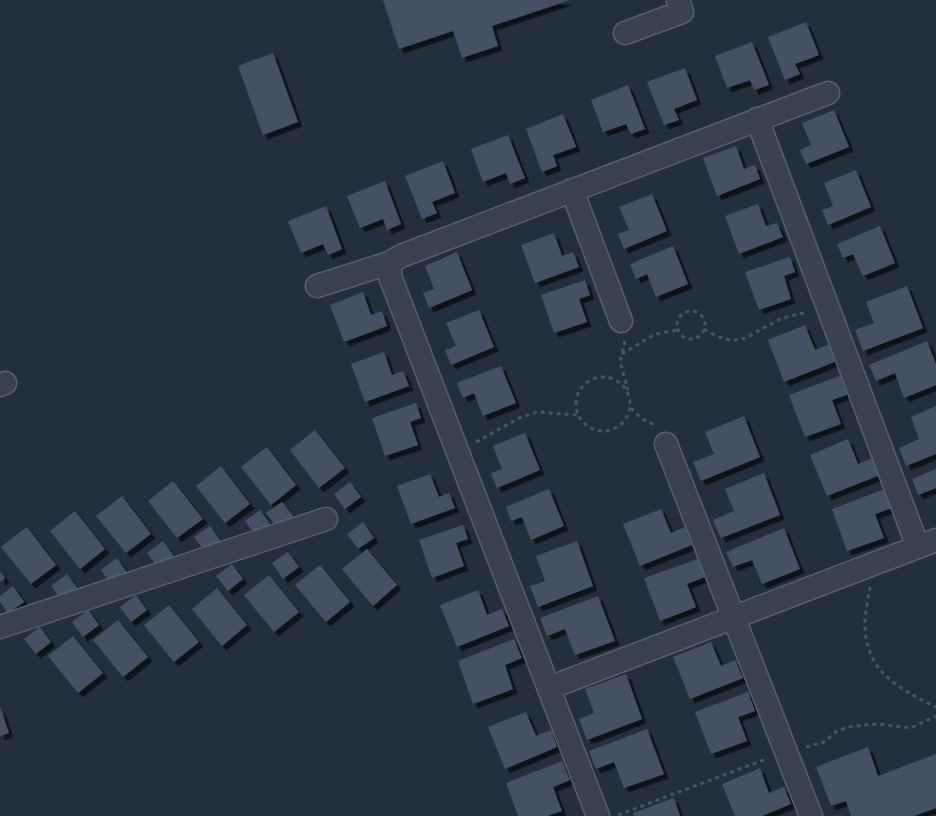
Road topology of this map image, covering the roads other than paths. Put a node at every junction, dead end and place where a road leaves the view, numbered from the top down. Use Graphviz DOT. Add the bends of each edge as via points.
graph roads {
  1 [pos="678,0"];
  2 [pos="625,32"];
  3 [pos="828,93"];
  4 [pos="757,119"];
  5 [pos="572,190"];
  6 [pos="389,263"];
  7 [pos="317,286"];
  8 [pos="621,321"];
  9 [pos="666,444"];
  10 [pos="326,519"];
  11 [pos="927,544"];
  12 [pos="734,618"];
  13 [pos="0,627"];
  14 [pos="550,688"];
  15 [pos="598,816"];
  16 [pos="811,816"];
  1 -- 2 [label="street" via="682,12"];
  3 -- 4 [label="street"];
  4 -- 5 [label="street"];
  4 -- 11 [label="street" via="829,308"];
  5 -- 6 [label="street"];
  5 -- 8 [label="street"];
  6 -- 7 [label="street"];
  6 -- 14 [label="street" via="391,279"];
  9 -- 12 [label="street"];
  10 -- 13 [label="street"];
  11 -- 12 [label="street"];
  12 -- 14 [label="street"];
  12 -- 16 [label="street"];
  14 -- 15 [label="street"];
}
